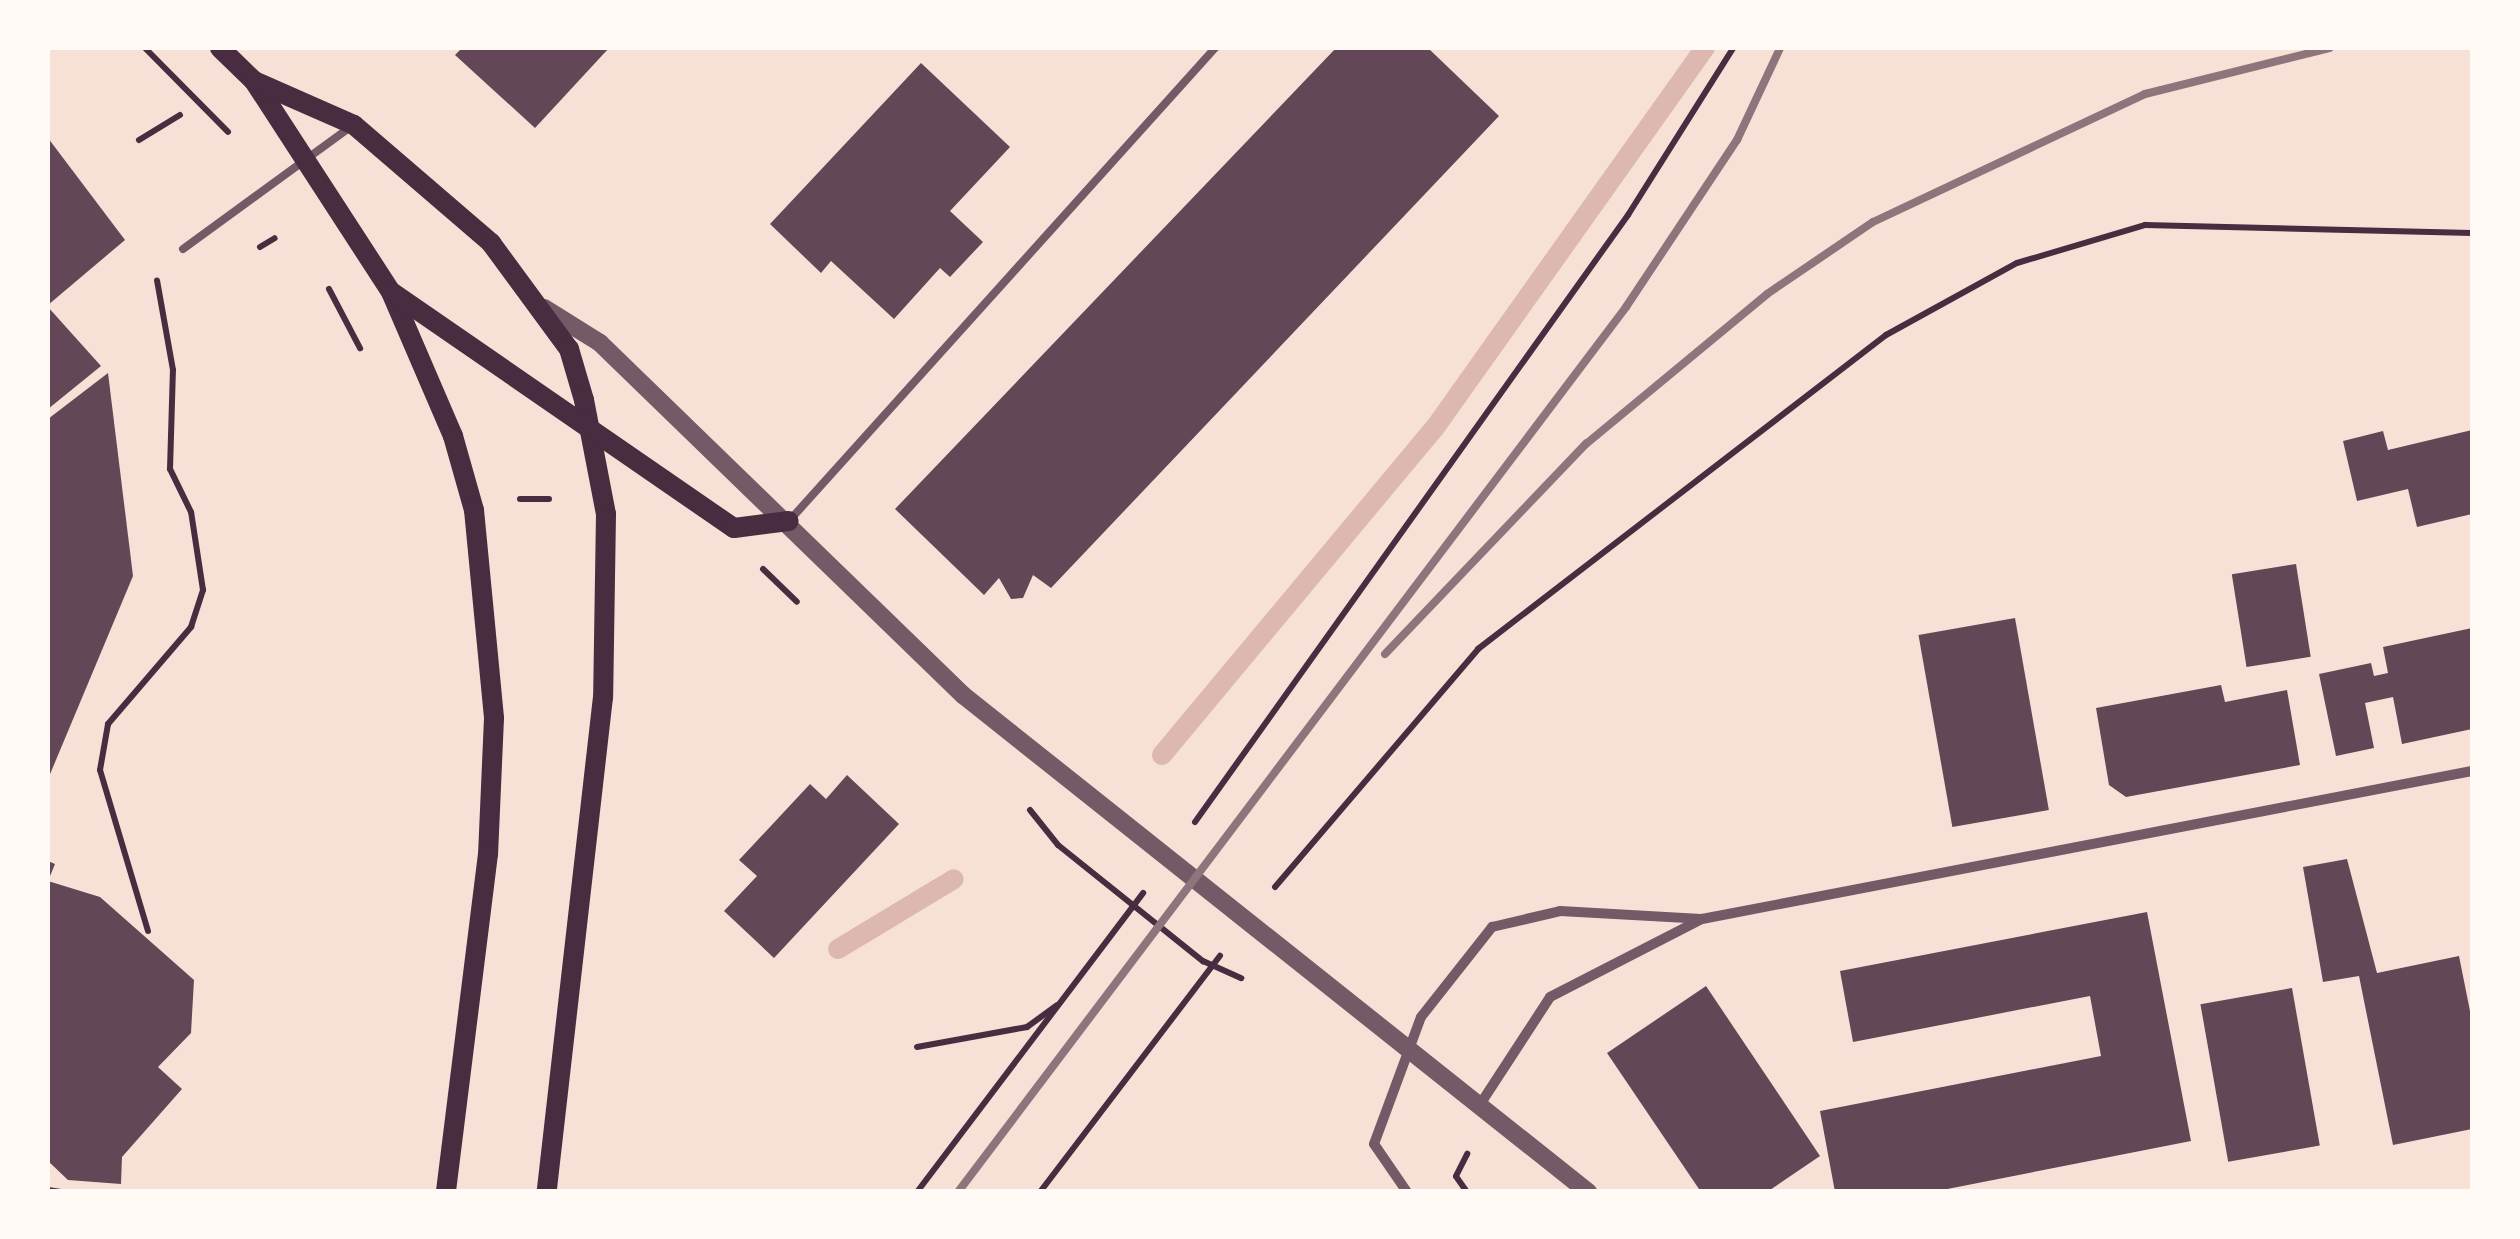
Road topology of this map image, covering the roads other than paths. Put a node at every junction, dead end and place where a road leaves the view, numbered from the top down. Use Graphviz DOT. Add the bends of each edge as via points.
graph roads {
  1 [pos="220,48"];
  2 [pos="1215,48"];
  3 [pos="254,81"];
  4 [pos="354,125"];
  5 [pos="305,156"];
  6 [pos="183,249"];
  7 [pos="391,292"];
  8 [pos="544,308"];
  9 [pos="593,436"];
  10 [pos="790,520"];
  11 [pos="2472,772"];
  12 [pos="1702,919"];
  13 [pos="1482,1103"];
  14 [pos="446,1192"];
  15 [pos="547,1192"];
  16 [pos="1406,1192"];
  17 [pos="1588,1192"];
  1 -- 3 [label="main road"];
  2 -- 10 [label="lane"];
  3 -- 4 [label="main road"];
  3 -- 5 [label="main road"];
  4 -- 5 [label="lane"];
  4 -- 8 [label="main road" via="490,243"];
  5 -- 6 [label="lane"];
  5 -- 7 [label="main road"];
  7 -- 9 [label="main road"];
  7 -- 14 [label="main road" via="453,436 474,510 494,718 488,854"];
  8 -- 9 [label="main road" via="569,349"];
  8 -- 10 [label="street" via="600,343"];
  9 -- 10 [label="main road" via="734,528"];
  9 -- 15 [label="main road" via="606,514 603,698"];
  10 -- 13 [label="street" via="962,695"];
  11 -- 12 [label="street"];
  12 -- 13 [label="street" via="1550,997"];
  12 -- 16 [label="street" via="1560,911 1492,927 1421,1018 1374,1144"];
  13 -- 17 [label="street"];
}
